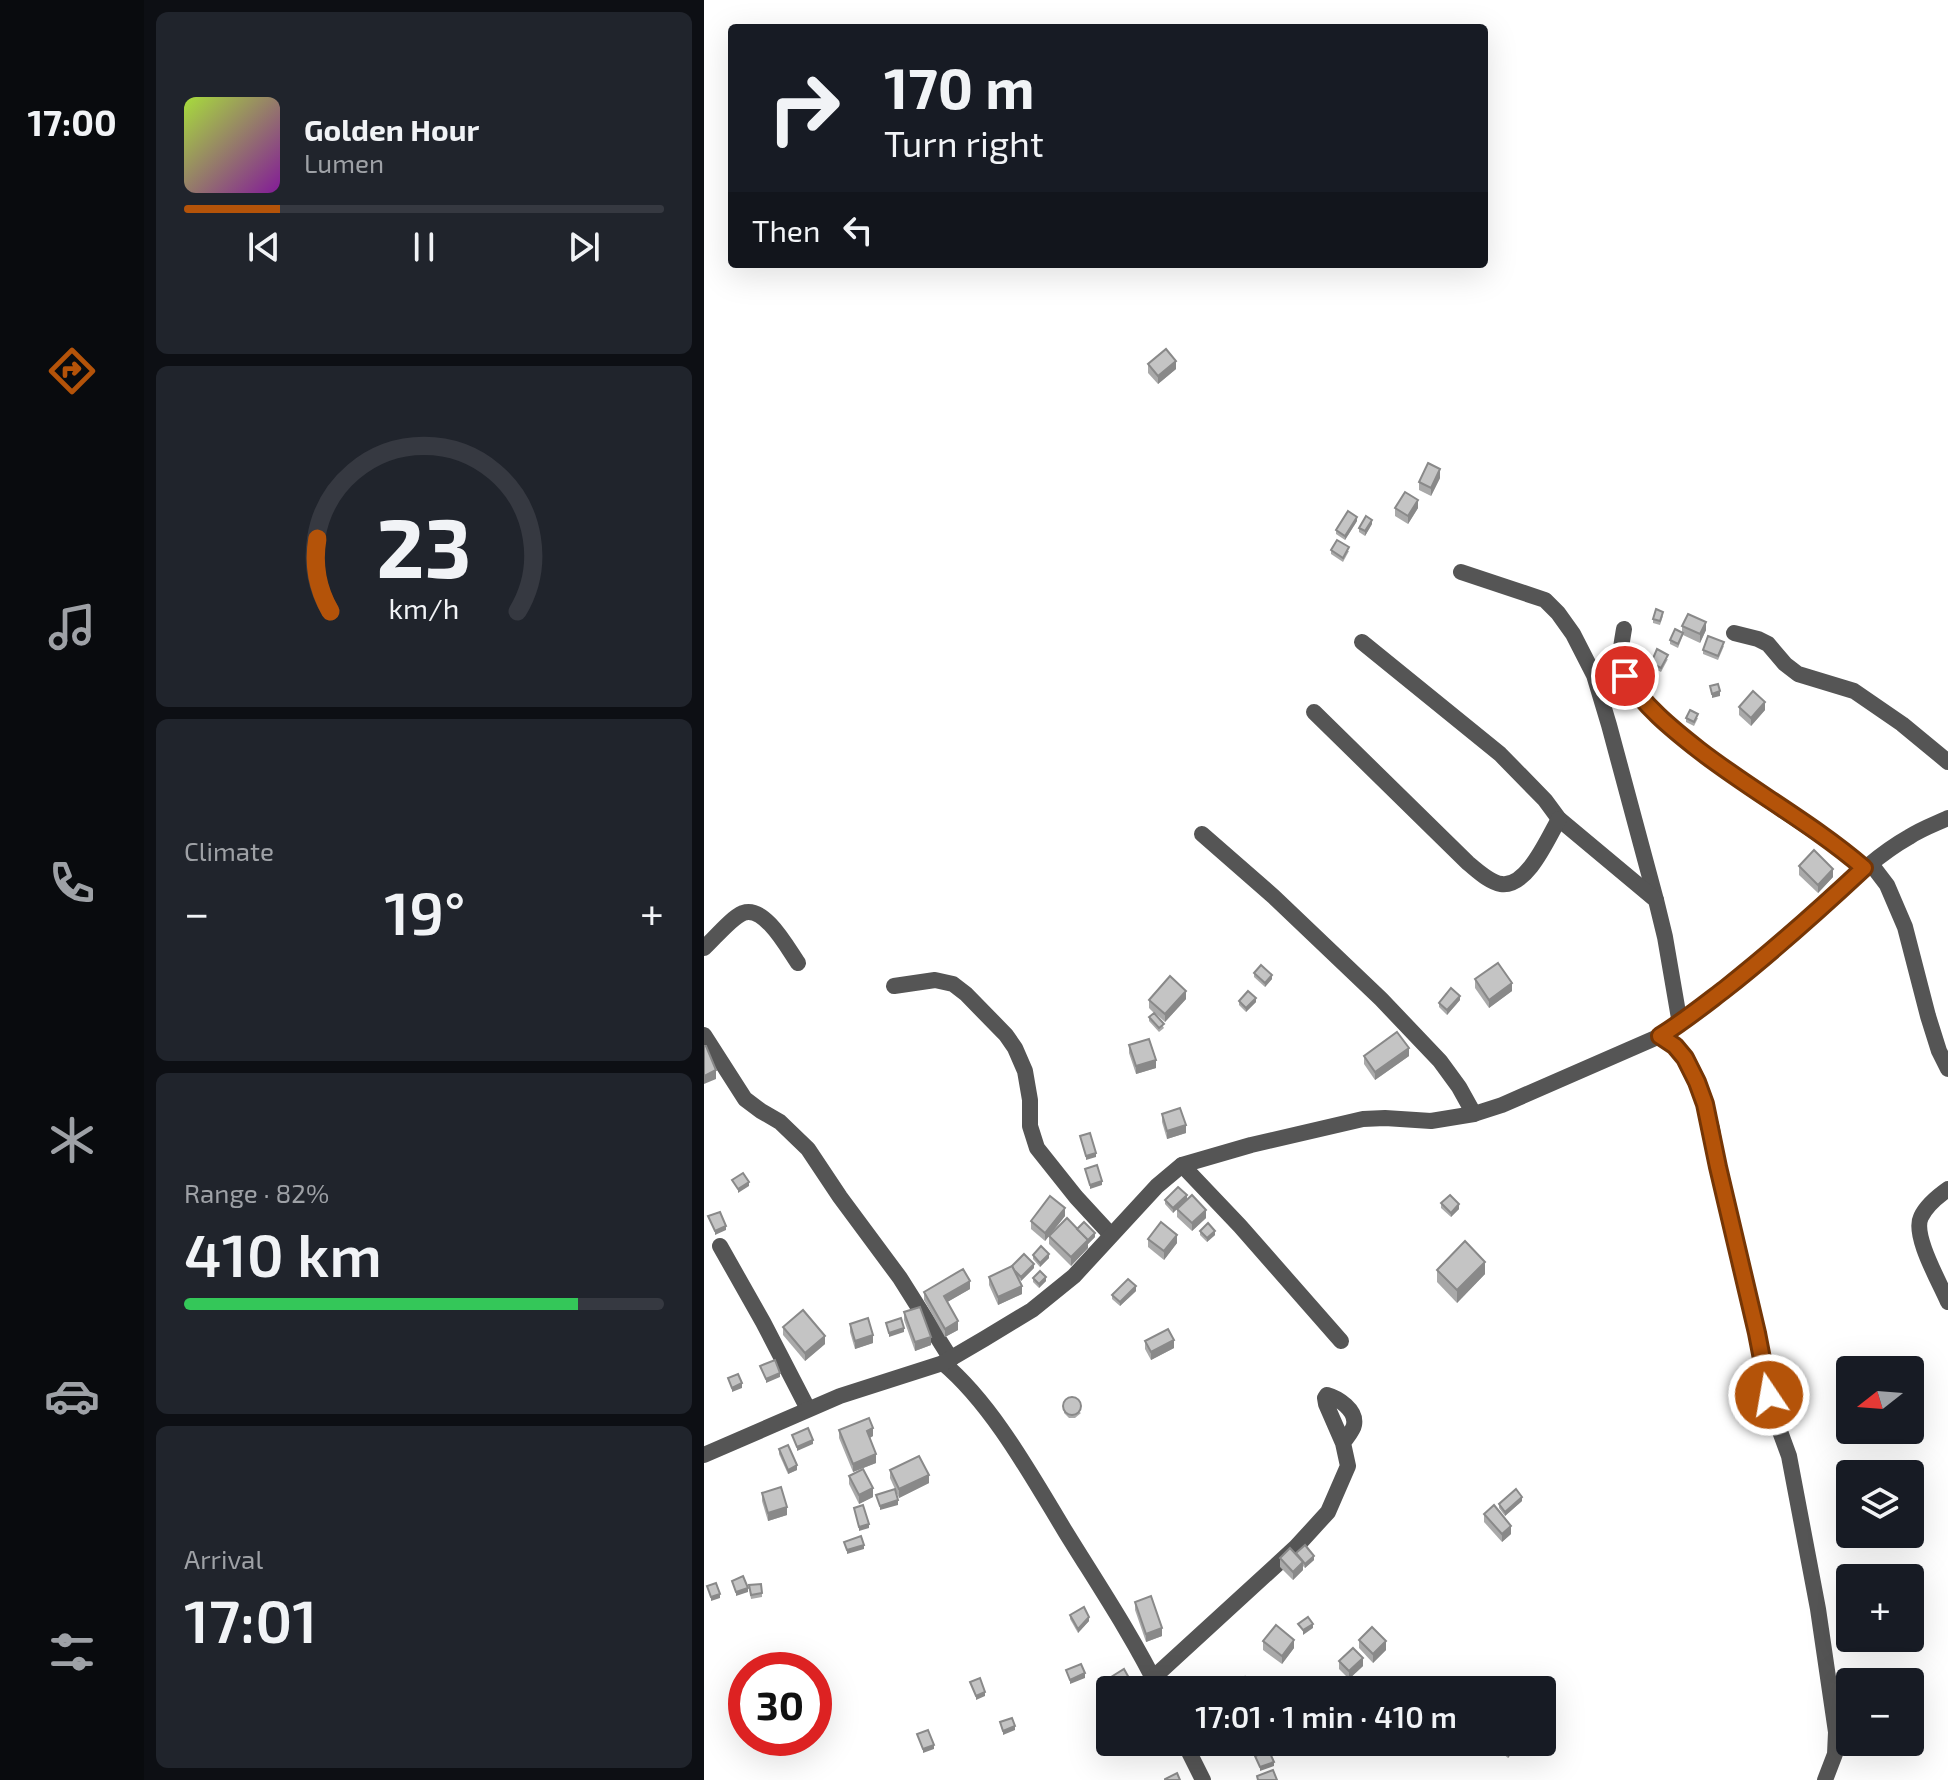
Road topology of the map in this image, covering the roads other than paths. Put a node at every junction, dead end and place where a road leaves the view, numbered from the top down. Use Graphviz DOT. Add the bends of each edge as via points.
graph roads {
  1 [pos="1461,572"];
  2 [pos="1624,629"];
  3 [pos="1734,633"];
  4 [pos="1362,642"];
  5 [pos="1314,712"];
  6 [pos="1948,762"];
  7 [pos="1948,818"];
  8 [pos="1559,819"];
  9 [pos="1202,834"];
  10 [pos="1868,866"];
  11 [pos="1656,900"];
  12 [pos="704,948"];
  13 [pos="798,963"];
  14 [pos="894,986"];
  15 [pos="1680,1024"];
  16 [pos="704,1035"];
  17 [pos="1660,1036"];
  18 [pos="1948,1069"];
  19 [pos="1474,1114"];
  20 [pos="1182,1165"];
  21 [pos="1948,1189"];
  22 [pos="1111,1235"];
  23 [pos="720,1246"];
  24 [pos="1948,1302"];
  25 [pos="1341,1341"];
  26 [pos="947,1361"];
  27 [pos="808,1409"];
  28 [pos="1343,1443"];
  29 [pos="704,1455"];
  30 [pos="1151,1676"];
  31 [pos="1164,1676"];
  32 [pos="1191,1756"];
  33 [pos="1203,1780"];
  34 [pos="1825,1780"];
  1 -- 11 [label="street" via="1545,600 1573,634 1594,675"];
  2 -- 10 [label="street" via="1625,676 1658,716 1723,769"];
  3 -- 6 [label="street" via="1768,644 1798,674 1854,691"];
  4 -- 8 [label="street" via="1500,754"];
  5 -- 8 [label="street" via="1491,880 1512,884 1520,879"];
  7 -- 10 [label="street" via="1913,834"];
  8 -- 11 [label="street"];
  9 -- 19 [label="street" via="1390,1008 1440,1061"];
  10 -- 15 [label="street"];
  10 -- 18 [label="street" via="1887,885 1905,927"];
  11 -- 15 [label="street"];
  12 -- 13 [label="street" via="733,920 752,913 771,924"];
  14 -- 22 [label="street" via="935,980 953,984 1006,1035 1025,1071 1037,1148"];
  15 -- 17 [label="street"];
  16 -- 26 [label="street" via="745,1099 808,1149 900,1278"];
  17 -- 19 [label="street"];
  17 -- 34 [label="street" via="1685,1058 1705,1104 1764,1375 1789,1456 1836,1732"];
  19 -- 20 [label="street" via="1431,1121 1363,1119"];
  20 -- 22 [label="street"];
  20 -- 25 [label="street"];
  21 -- 24 [label="street" via="1919,1221"];
  22 -- 26 [label="street" via="1074,1276 1032,1310"];
  23 -- 27 [label="street"];
  26 -- 27 [label="street"];
  26 -- 30 [label="street" via="993,1417"];
  27 -- 29 [label="street"];
  28 -- 31 [label="street" via="1348,1466 1328,1512"];
  32 -- 33 [label="street"];
}
